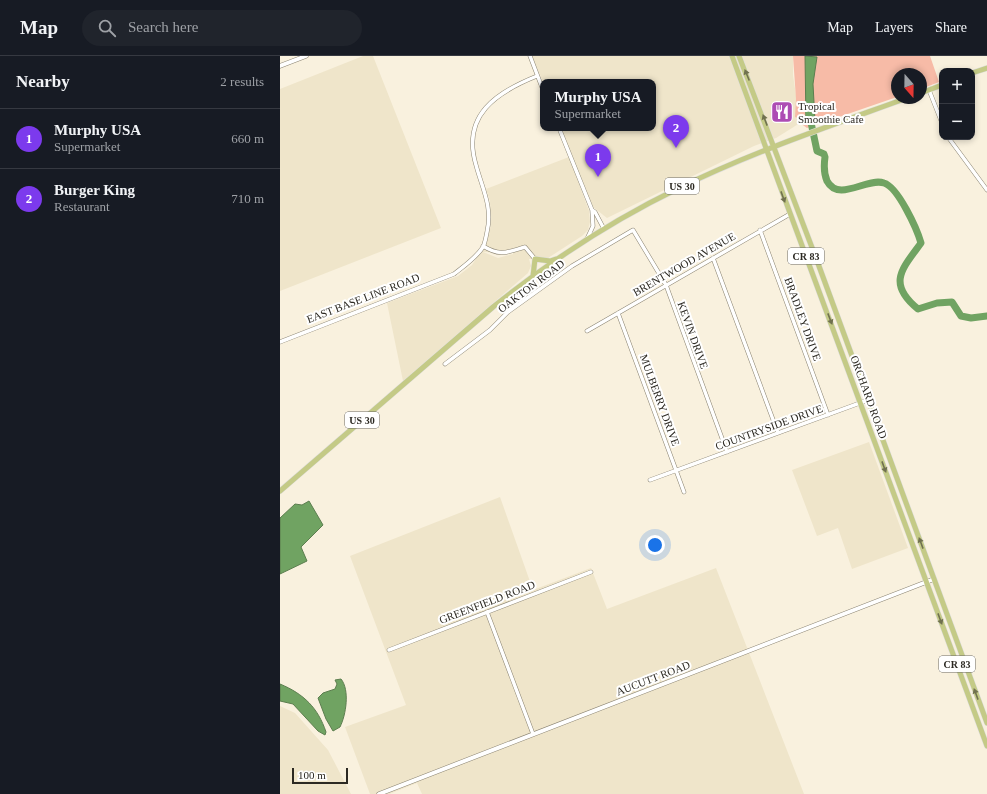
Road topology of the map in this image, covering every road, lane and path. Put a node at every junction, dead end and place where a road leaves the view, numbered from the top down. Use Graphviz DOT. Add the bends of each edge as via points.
graph roads {
  1 [pos="306,56"];
  2 [pos="530,56"];
  3 [pos="732,56"];
  4 [pos="740,56"];
  5 [pos="280,66"];
  6 [pos="987,68"];
  7 [pos="975,72"];
  8 [pos="537,76"];
  9 [pos="540,83"];
  10 [pos="939,86"];
  11 [pos="929,90"];
  12 [pos="891,104"];
  13 [pos="939,115"];
  14 [pos="560,131"];
  15 [pos="950,140"];
  16 [pos="775,147"];
  17 [pos="766,150"];
  18 [pos="987,189"];
  19 [pos="592,210"];
  20 [pos="790,214"];
  21 [pos="604,229"];
  22 [pos="633,230"];
  23 [pos="760,230"];
  24 [pos="587,239"];
  25 [pos="483,246"];
  26 [pos="559,258"];
  27 [pos="713,258"];
  28 [pos="535,259"];
  29 [pos="533,276"];
  30 [pos="666,285"];
  31 [pos="618,313"];
  32 [pos="587,331"];
  33 [pos="280,342"];
  34 [pos="445,364"];
  35 [pos="868,400"];
  36 [pos="861,402"];
  37 [pos="828,415"];
  38 [pos="778,433"];
  39 [pos="727,452"];
  40 [pos="676,470"];
  41 [pos="650,480"];
  42 [pos="280,491"];
  43 [pos="684,492"];
  44 [pos="591,572"];
  45 [pos="934,579"];
  46 [pos="926,582"];
  47 [pos="487,612"];
  48 [pos="389,650"];
  49 [pos="987,723"];
  50 [pos="533,734"];
  51 [pos="987,746"];
  52 [pos="379,794"];
  1 -- 5 [label="street"];
  2 -- 8 [label="street"];
  3 -- 17 [label="main road, ORCHARD ROAD"];
  16 -- 4 [label="main road, ORCHARD ROAD, one-way"];
  6 -- 7 [label="main road"];
  8 -- 9 [label="street"];
  8 -- 25 [label="street" via="503,91 490,102 475,129 473,153 490,208"];
  10 -- 11 [label="main road"];
  11 -- 13 [label="street"];
  12 -- 16 [label="main road, US 30"];
  14 -- 19 [label="street"];
  15 -- 18 [label="street"];
  16 -- 17 [label="main road, US 30"];
  16 -- 35 [label="main road, ORCHARD ROAD / CR 83"];
  17 -- 20 [label="main road, ORCHARD ROAD / CR 83, one-way"];
  17 -- 21 [label="main road, US 30" via="679,188"];
  19 -- 21 [label="street"];
  19 -- 24 [label="street" via="593,226"];
  20 -- 23 [label="street, BRENTWOOD AVENUE"];
  20 -- 36 [label="main road, ORCHARD ROAD / CR 83, one-way"];
  21 -- 24 [label="main road, US 30"];
  22 -- 30 [label="street, KEVIN DRIVE"];
  22 -- 34 [label="street, OAKTON ROAD" via="572,266 508,312 490,330"];
  23 -- 27 [label="street, BRENTWOOD AVENUE"];
  23 -- 37 [label="street, BRADLEY DRIVE"];
  24 -- 26 [label="main road, US 30"];
  25 -- 28 [label="street" via="496,253 525,247"];
  25 -- 33 [label="street, EAST BASE LINE ROAD" via="454,274"];
  26 -- 28 [label="main road" via="550,261"];
  26 -- 29 [label="main road, US 30"];
  27 -- 30 [label="street, BRENTWOOD AVENUE"];
  27 -- 38 [label="street"];
  28 -- 29 [label="main road"];
  29 -- 42 [label="main road, US 30" via="493,307"];
  30 -- 31 [label="street, BRENTWOOD AVENUE"];
  30 -- 39 [label="street, KEVIN DRIVE"];
  31 -- 32 [label="street, BRENTWOOD AVENUE"];
  31 -- 40 [label="street, MULBERRY DRIVE"];
  35 -- 36 [label="street, COUNTRYSIDE DRIVE"];
  45 -- 35 [label="main road, ORCHARD ROAD / CR 83, one-way"];
  36 -- 37 [label="street, COUNTRYSIDE DRIVE"];
  36 -- 46 [label="main road, ORCHARD ROAD / CR 83, one-way"];
  37 -- 38 [label="street, COUNTRYSIDE DRIVE"];
  38 -- 39 [label="street, COUNTRYSIDE DRIVE"];
  39 -- 40 [label="street, COUNTRYSIDE DRIVE"];
  40 -- 41 [label="street, COUNTRYSIDE DRIVE"];
  40 -- 43 [label="street, MULBERRY DRIVE"];
  44 -- 47 [label="street, GREENFIELD ROAD"];
  45 -- 46 [label="street, AUCUTT ROAD"];
  49 -- 45 [label="main road, ORCHARD ROAD / CR 83, one-way"];
  46 -- 50 [label="street, AUCUTT ROAD"];
  46 -- 51 [label="main road, ORCHARD ROAD / CR 83, one-way"];
  47 -- 48 [label="street, GREENFIELD ROAD"];
  47 -- 50 [label="street"];
  50 -- 52 [label="street, AUCUTT ROAD"];
}
